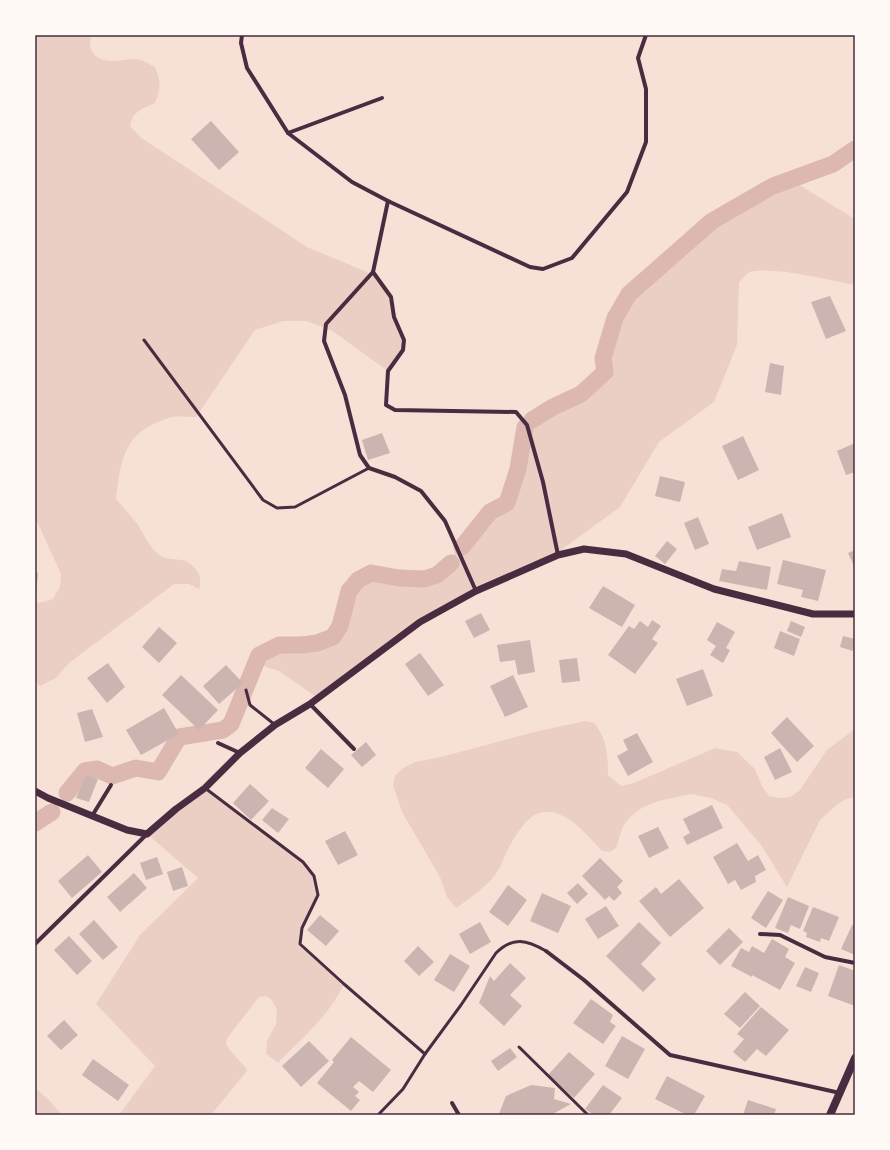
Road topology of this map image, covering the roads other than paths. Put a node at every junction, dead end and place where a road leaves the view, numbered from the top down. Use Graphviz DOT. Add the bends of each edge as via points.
graph roads {
  1 [pos="242,35"];
  2 [pos="646,35"];
  3 [pos="382,98"];
  4 [pos="288,133"];
  5 [pos="388,201"];
  6 [pos="373,272"];
  7 [pos="144,340"];
  8 [pos="369,468"];
  9 [pos="558,555"];
  10 [pos="476,591"];
  11 [pos="855,614"];
  12 [pos="246,690"];
  13 [pos="310,704"];
  14 [pos="275,725"];
  15 [pos="218,743"];
  16 [pos="354,749"];
  17 [pos="240,753"];
  18 [pos="112,785"];
  19 [pos="205,788"];
  20 [pos="35,791"];
  21 [pos="92,816"];
  22 [pos="148,834"];
  23 [pos="760,934"];
  24 [pos="35,944"];
  25 [pos="546,951"];
  26 [pos="855,963"];
  27 [pos="519,1047"];
  28 [pos="425,1054"];
  29 [pos="855,1058"];
  30 [pos="841,1093"];
  31 [pos="452,1103"];
  32 [pos="378,1115"];
  33 [pos="459,1115"];
  34 [pos="588,1115"];
  35 [pos="830,1115"];
  1 -- 4 [label="street" via="241,43 247,68"];
  2 -- 5 [label="street" via="638,58 646,89 646,142 627,192 572,258 543,269 530,267"];
  3 -- 4 [label="street"];
  4 -- 5 [label="street" via="352,182"];
  5 -- 6 [label="street"];
  6 -- 8 [label="street" via="326,324 324,341 345,395 360,455"];
  6 -- 9 [label="street" via="391,297 394,317 404,340 403,350 388,371 386,405 395,410 516,412 527,425 543,482"];
  7 -- 8 [label="lane" via="263,500 277,508 295,507"];
  8 -- 10 [label="street" via="395,476 421,491 445,521"];
  9 -- 10 [label="street"];
  9 -- 11 [label="street" via="584,549 626,554 714,589 813,614"];
  10 -- 13 [label="street" via="420,622"];
  12 -- 14 [label="lane" via="250,705"];
  13 -- 14 [label="street"];
  13 -- 16 [label="street"];
  14 -- 17 [label="street"];
  15 -- 17 [label="street"];
  17 -- 19 [label="street"];
  18 -- 21 [label="street"];
  19 -- 22 [label="street"];
  19 -- 28 [label="lane" via="307,866 314,876 318,896 302,928 300,944"];
  20 -- 21 [label="street"];
  21 -- 22 [label="street" via="127,830"];
  22 -- 24 [label="street"];
  23 -- 26 [label="street" via="780,935 824,957"];
  25 -- 28 [label="lane" via="523,941 503,946"];
  25 -- 30 [label="street" via="670,1054"];
  27 -- 34 [label="lane"];
  28 -- 32 [label="lane" via="403,1089"];
  29 -- 30 [label="main road"];
  30 -- 35 [label="main road"];
  31 -- 33 [label="street"];
}
